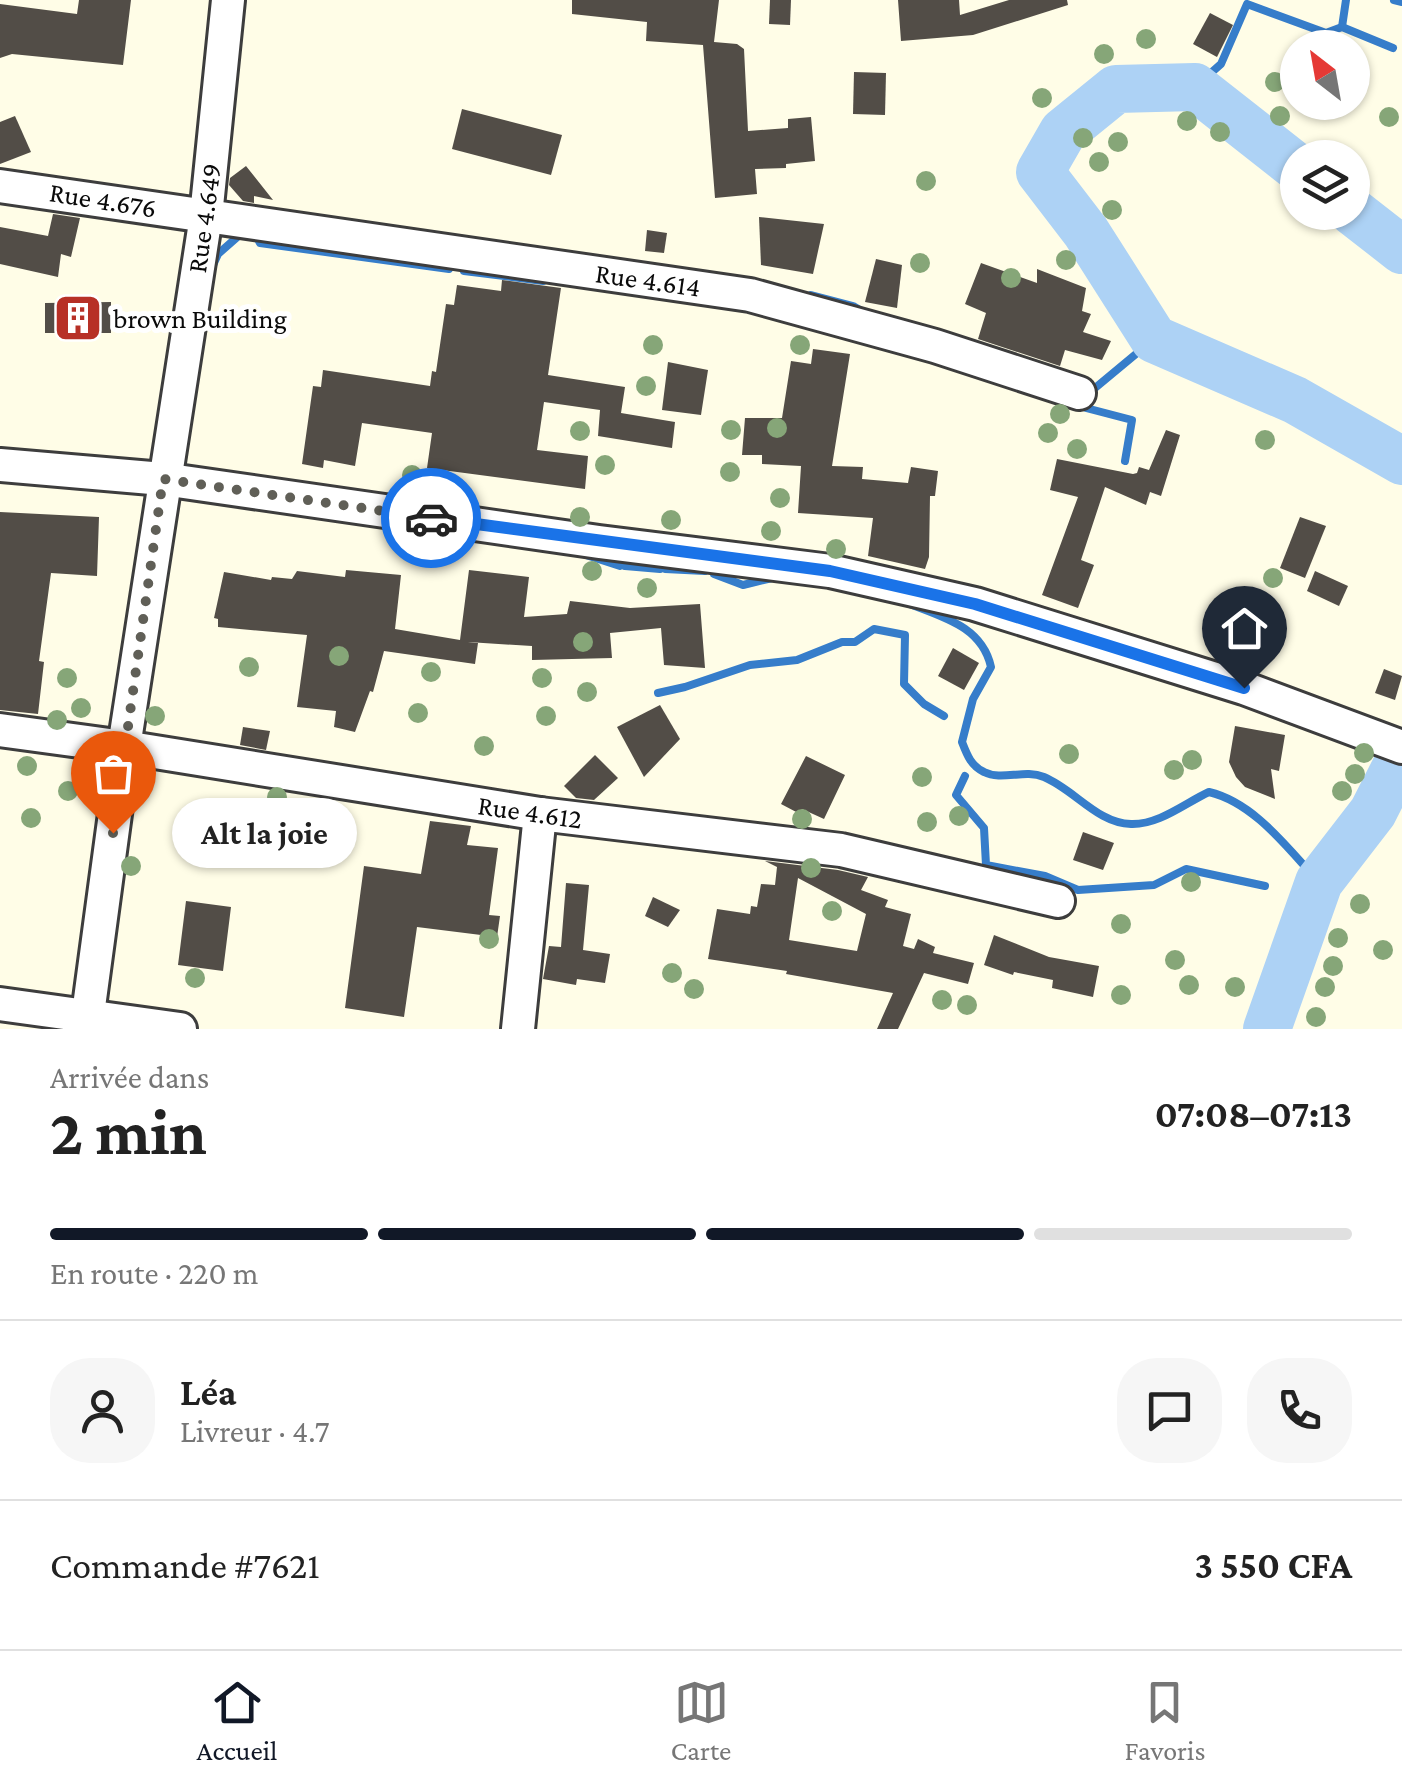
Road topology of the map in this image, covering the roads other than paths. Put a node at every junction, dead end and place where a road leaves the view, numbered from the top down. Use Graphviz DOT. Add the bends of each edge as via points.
graph roads {
  1 [pos="228,0"];
  2 [pos="0,186"];
  3 [pos="206,216"];
  4 [pos="1079,392"];
  5 [pos="0,465"];
  6 [pos="163,479"];
  7 [pos="0,730"];
  8 [pos="1395,744"];
  9 [pos="124,747"];
  10 [pos="540,814"];
  11 [pos="1058,901"];
  12 [pos="0,1004"];
  13 [pos="87,1023"];
  14 [pos="180,1029"];
  15 [pos="518,1029"];
  1 -- 3 [label="street, Rue 4.649"];
  2 -- 3 [label="street, Rue 4.676"];
  3 -- 4 [label="street, Rue 4.614" via="750,295"];
  3 -- 6 [label="street, Rue 4.649"];
  5 -- 6 [label="street"];
  6 -- 8 [label="street" via="830,571 975,604 1244,688"];
  6 -- 9 [label="street, Rue 4.649"];
  7 -- 9 [label="street, Rue 4.612"];
  9 -- 10 [label="street, Rue 4.612"];
  9 -- 13 [label="street, Rue 4.649"];
  10 -- 11 [label="street, Rue 4.612" via="841,850"];
  10 -- 15 [label="street"];
  12 -- 13 [label="street"];
  13 -- 14 [label="street"];
}
